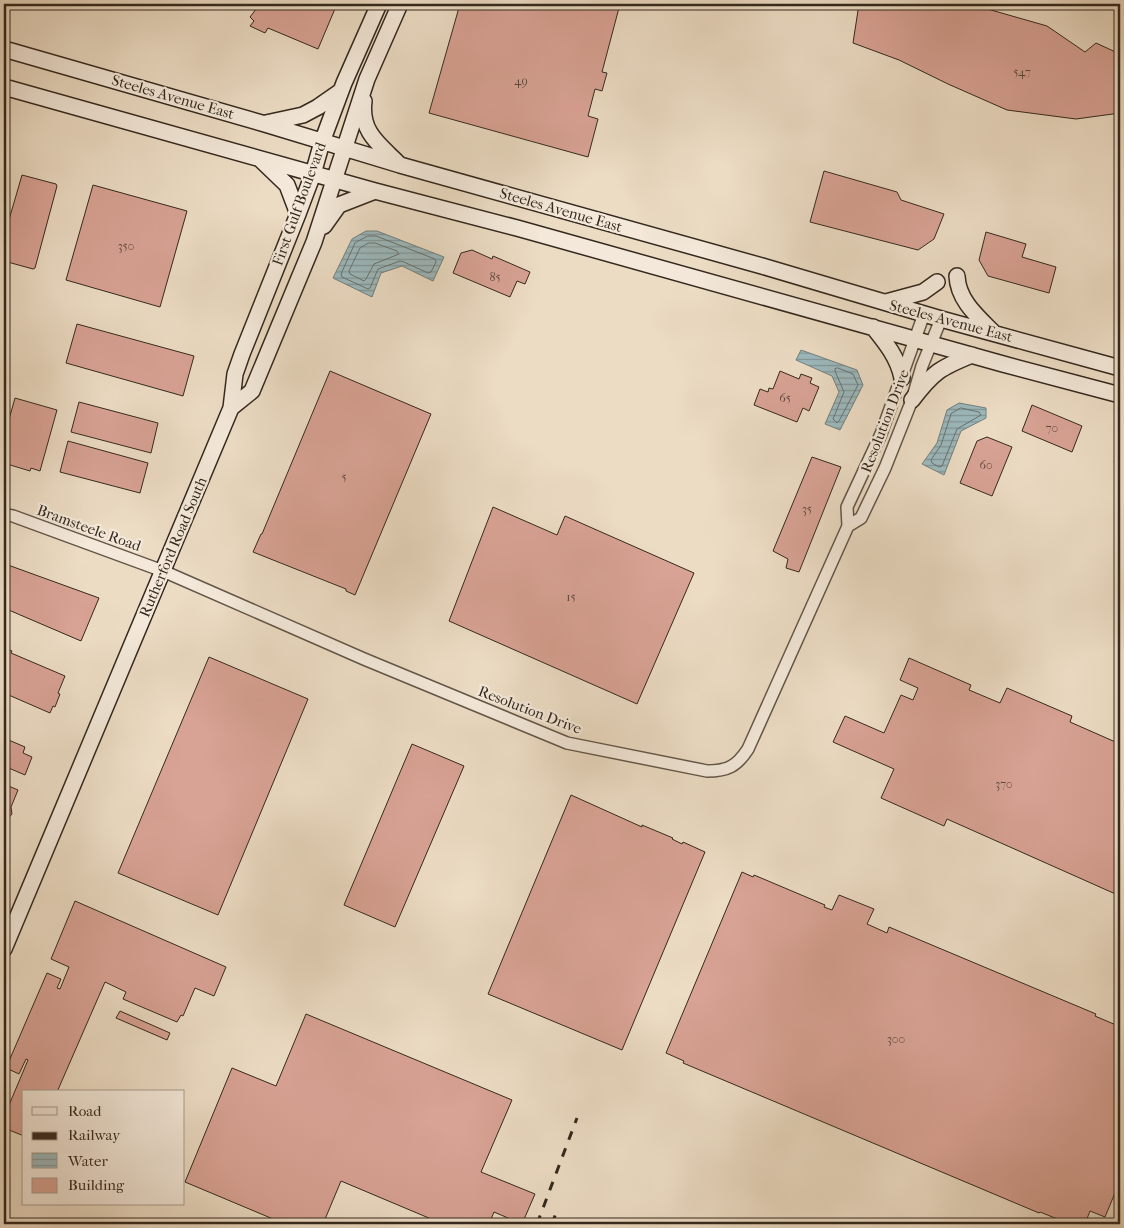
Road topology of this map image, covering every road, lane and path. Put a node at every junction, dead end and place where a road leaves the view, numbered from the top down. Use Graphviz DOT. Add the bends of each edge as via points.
graph roads {
  1 [pos="379,4"];
  2 [pos="400,4"];
  3 [pos="4,49"];
  4 [pos="367,79"];
  5 [pos="4,87"];
  6 [pos="341,91"];
  7 [pos="265,124"];
  8 [pos="322,142"];
  9 [pos="343,148"];
  10 [pos="260,159"];
  11 [pos="400,165"];
  12 [pos="313,174"];
  13 [pos="334,180"];
  14 [pos="375,191"];
  15 [pos="298,214"];
  16 [pos="314,242"];
  17 [pos="957,276"];
  18 [pos="937,282"];
  19 [pos="884,302"];
  20 [pos="924,314"];
  21 [pos="941,319"];
  22 [pos="874,327"];
  23 [pos="994,333"];
  24 [pos="923,341"];
  25 [pos="972,355"];
  26 [pos="1120,368"];
  27 [pos="902,378"];
  28 [pos="1120,395"];
  29 [pos="912,400"];
  30 [pos="231,408"];
  31 [pos="4,514"];
  32 [pos="848,526"];
  33 [pos="163,571"];
  34 [pos="4,949"];
  1 -- 6 [label="main road, First Gulf Boulevard"];
  2 -- 4 [label="main road, First Gulf Boulevard"];
  3 -- 7 [label="main road, Steeles Avenue East"];
  4 -- 9 [label="main road, First Gulf Boulevard"];
  4 -- 11 [label="main road" via="362,115 372,137"];
  5 -- 10 [label="main road, Steeles Avenue East"];
  6 -- 7 [label="main road" via="303,115"];
  6 -- 8 [label="main road, First Gulf Boulevard"];
  7 -- 8 [label="main road, Steeles Avenue East"];
  8 -- 9 [label="main road, Steeles Avenue East"];
  8 -- 12 [label="main road, First Gulf Boulevard"];
  9 -- 11 [label="main road, Steeles Avenue East"];
  9 -- 13 [label="main road, Rutherford Road South"];
  10 -- 12 [label="main road, Steeles Avenue East"];
  10 -- 15 [label="main road" via="287,185"];
  11 -- 19 [label="main road, Steeles Avenue East"];
  12 -- 13 [label="main road, Steeles Avenue East"];
  12 -- 15 [label="main road, First Gulf Boulevard"];
  13 -- 14 [label="main road, Steeles Avenue East"];
  13 -- 16 [label="main road, Rutherford Road South"];
  14 -- 16 [label="main road" via="339,205"];
  14 -- 22 [label="main road, Steeles Avenue East"];
  15 -- 30 [label="main road, First Gulf Boulevard" via="235,374"];
  16 -- 30 [label="main road, Rutherford Road South" via="252,391"];
  17 -- 23 [label="main road" via="957,285 968,306"];
  18 -- 19 [label="main road" via="923,292"];
  19 -- 20 [label="main road, Steeles Avenue East"];
  20 -- 21 [label="main road, Steeles Avenue East"];
  20 -- 24 [label="street, Resolution Drive"];
  21 -- 23 [label="main road, Steeles Avenue East"];
  21 -- 24 [label="street, Resolution Drive"];
  22 -- 24 [label="main road, Steeles Avenue East"];
  22 -- 27 [label="main road" via="900,367"];
  23 -- 26 [label="main road, Steeles Avenue East"];
  24 -- 25 [label="main road, Steeles Avenue East"];
  24 -- 27 [label="street, Resolution Drive"];
  24 -- 29 [label="street, Resolution Drive"];
  25 -- 28 [label="main road, Steeles Avenue East"];
  25 -- 29 [label="main road" via="937,371"];
  27 -- 32 [label="street, Resolution Drive" via="881,434 847,507"];
  29 -- 32 [label="street, Resolution Drive" via="861,518"];
  30 -- 33 [label="main road, Rutherford Road South"];
  31 -- 33 [label="street, Bramsteele Road"];
  32 -- 33 [label="street, Resolution Drive" via="748,749 731,767 719,771 566,743"];
  33 -- 34 [label="main road, Rutherford Road South"];
}
